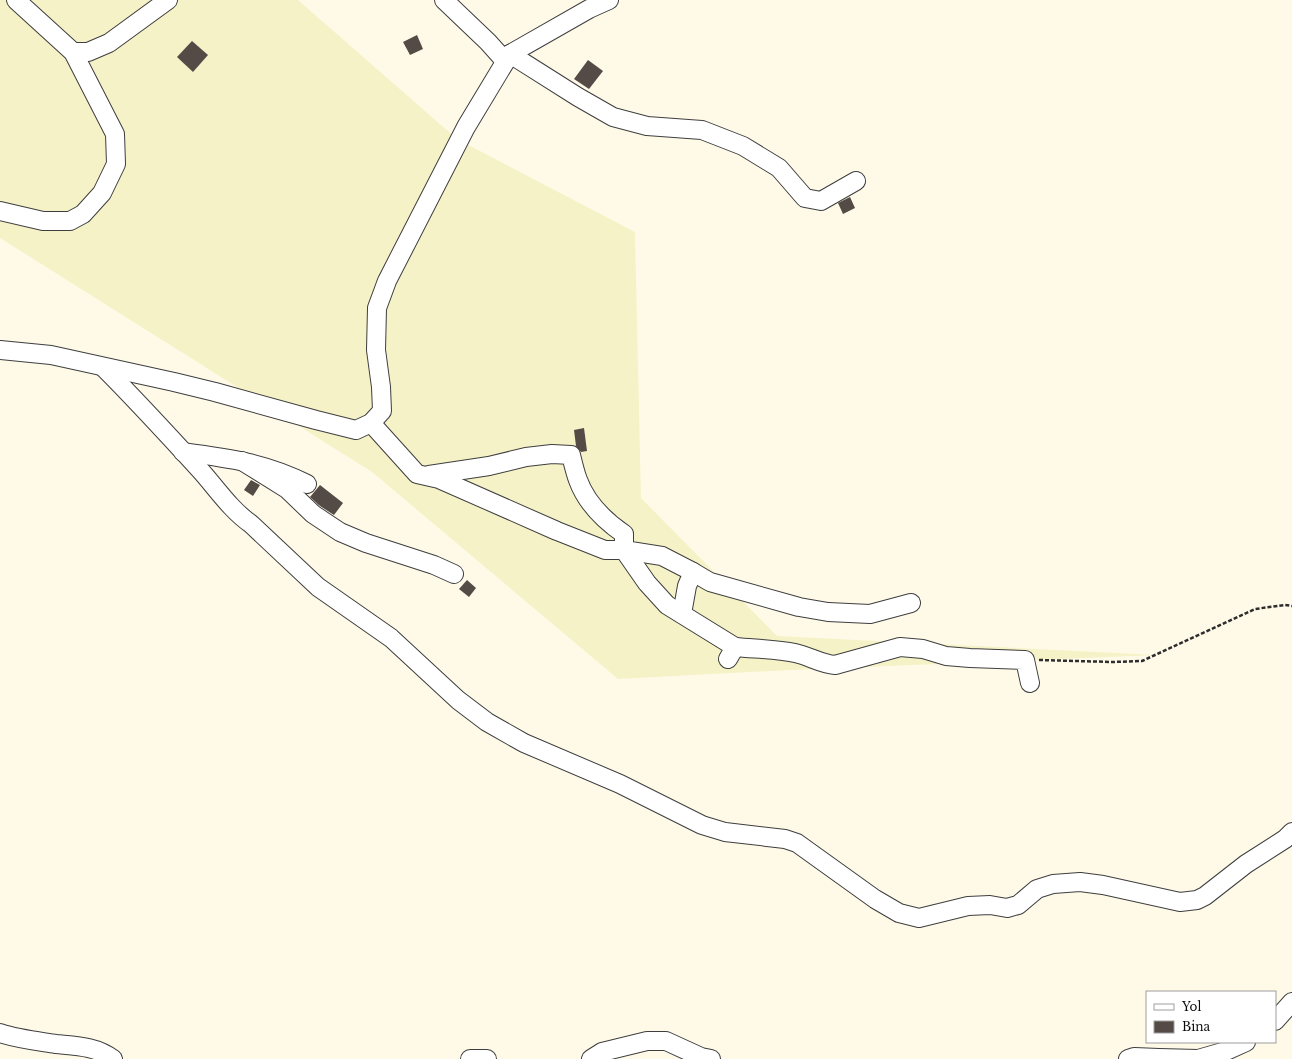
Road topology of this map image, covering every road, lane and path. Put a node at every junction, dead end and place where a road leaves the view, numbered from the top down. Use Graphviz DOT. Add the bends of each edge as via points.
graph roads {
  1 [pos="16,0"];
  2 [pos="168,0"];
  3 [pos="444,0"];
  4 [pos="609,0"];
  5 [pos="73,52"];
  6 [pos="508,58"];
  7 [pos="856,181"];
  8 [pos="0,211"];
  9 [pos="0,350"];
  10 [pos="103,367"];
  11 [pos="371,423"];
  12 [pos="183,452"];
  13 [pos="242,461"];
  14 [pos="426,476"];
  15 [pos="307,484"];
  16 [pos="624,550"];
  17 [pos="692,572"];
  18 [pos="454,574"];
  19 [pos="911,603"];
  20 [pos="1292,606"];
  21 [pos="682,614"];
  22 [pos="1025,660"];
  23 [pos="1030,683"];
  24 [pos="1292,832"];
  25 [pos="1292,1002"];
  26 [pos="1276,1020"];
  27 [pos="0,1033"];
  28 [pos="1244,1043"];
  29 [pos="113,1059"];
  30 [pos="470,1059"];
  31 [pos="487,1059"];
  32 [pos="591,1059"];
  33 [pos="711,1059"];
  34 [pos="1128,1059"];
  1 -- 5 [label="street"];
  2 -- 5 [label="street" via="109,43 88,52"];
  3 -- 6 [label="street"];
  4 -- 6 [label="street" via="589,9"];
  5 -- 8 [label="street" via="114,134 116,164 102,192 83,214 70,221 43,221"];
  6 -- 7 [label="street" via="613,117 647,126 702,130 742,146 778,168 805,198 821,201"];
  6 -- 11 [label="street" via="466,127 386,281 377,308 376,350 382,411"];
  9 -- 10 [label="street" via="51,355"];
  10 -- 11 [label="street" via="181,383 356,430"];
  10 -- 12 [label="street"];
  11 -- 14 [label="street" via="417,474"];
  12 -- 13 [label="street"];
  12 -- 24 [label="street" via="239,516 251,524 318,587 391,638 458,700 487,722 524,743 620,784 702,824 725,832 785,839 797,843 875,899 899,913 919,918 968,906 990,905 1007,908 1018,905 1037,889 1053,884 1080,882 1180,902 1197,900"];
  13 -- 15 [label="street" via="288,474"];
  13 -- 18 [label="street" via="287,489 313,514 340,532"];
  14 -- 16 [label="street" via="605,550"];
  14 -- 16 [label="street" via="526,457 571,455 578,480 590,502 611,525 624,534"];
  16 -- 17 [label="street" via="662,556"];
  16 -- 21 [label="street" via="647,583 667,605"];
  17 -- 19 [label="street" via="710,582 799,607 828,612 870,614"];
  17 -- 21 [label="street"];
  20 -- 22 [label="path" via="1255,609 1142,661"];
  21 -- 22 [label="street" via="731,653 777,650 797,653 828,665 835,665 900,647 924,649 954,657"];
  22 -- 23 [label="street"];
  25 -- 26 [label="street"];
  27 -- 29 [label="street" via="93,1048"];
  28 -- 34 [label="street" via="1198,1059"];
  30 -- 31 [label="street"];
  32 -- 33 [label="street" via="602,1052 647,1041 666,1041 700,1057"];
}
